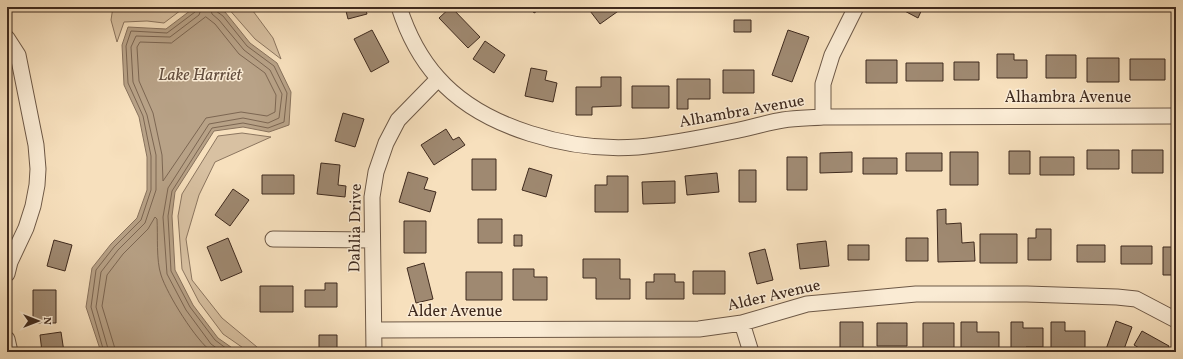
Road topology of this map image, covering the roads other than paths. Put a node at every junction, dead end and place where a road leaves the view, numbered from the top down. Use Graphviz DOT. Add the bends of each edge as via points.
graph roads {
  1 [pos="399,7"];
  2 [pos="856,7"];
  3 [pos="7,38"];
  4 [pos="438,78"];
  5 [pos="1176,116"];
  6 [pos="822,117"];
  7 [pos="273,239"];
  8 [pos="372,240"];
  9 [pos="7,274"];
  10 [pos="1176,320"];
  11 [pos="742,324"];
  12 [pos="374,330"];
  13 [pos="7,339"];
  14 [pos="10,352"];
  15 [pos="374,352"];
  16 [pos="751,352"];
  1 -- 4 [label="street, Alhambra Avenue" via="413,41"];
  2 -- 6 [label="street" via="832,55 823,84"];
  3 -- 9 [label="street" via="18,55 36,145 38,169 33,206"];
  4 -- 6 [label="street, Alhambra Avenue" via="469,105 515,129 565,143 590,146 617,148 660,145 782,120"];
  4 -- 8 [label="street, Dahlia Drive" via="398,120 386,143 376,172 372,198"];
  5 -- 6 [label="street, Alhambra Avenue"];
  7 -- 8 [label="street"];
  8 -- 12 [label="street, Dahlia Drive"];
  10 -- 11 [label="street, Alder Avenue" via="1136,299 1117,297 916,294 807,304"];
  11 -- 12 [label="street, Alder Avenue" via="700,329"];
  11 -- 16 [label="street"];
  12 -- 15 [label="street, Dahlia Drive"];
  13 -- 14 [label="street"];
}
